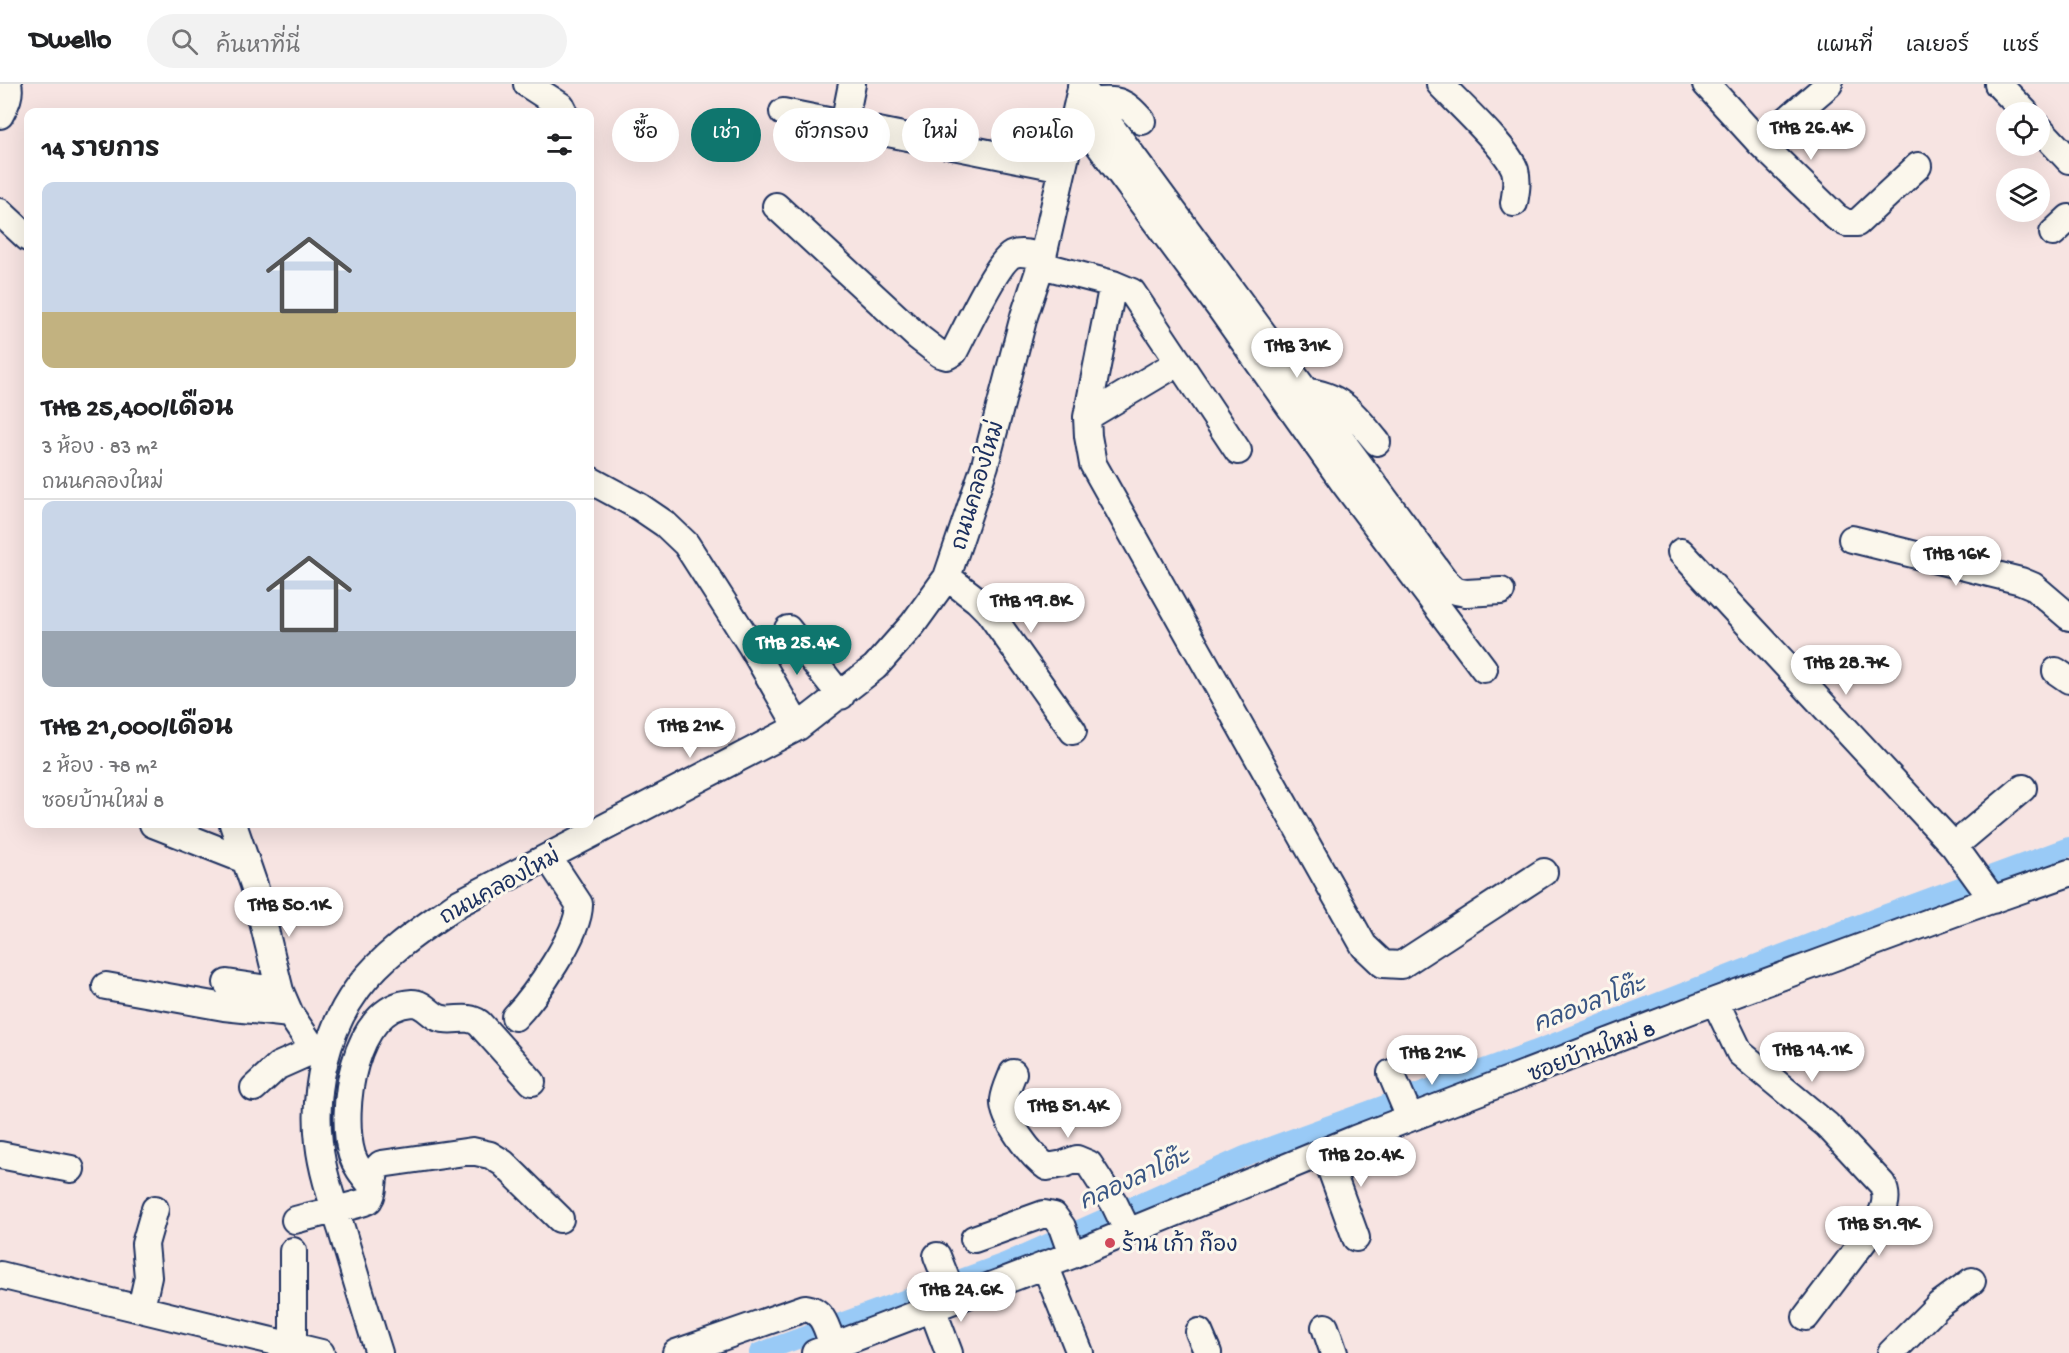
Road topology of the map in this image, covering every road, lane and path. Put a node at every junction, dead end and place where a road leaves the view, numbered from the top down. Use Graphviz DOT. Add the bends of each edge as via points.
graph roads {
  1 [pos="8,84"];
  2 [pos="527,84"];
  3 [pos="852,84"];
  4 [pos="1440,84"];
  5 [pos="1706,84"];
  6 [pos="1829,84"];
  7 [pos="1998,84"];
  8 [pos="1083,96"];
  9 [pos="2015,102"];
  10 [pos="562,108"];
  11 [pos="847,108"];
  12 [pos="0,115"];
  13 [pos="1142,121"];
  14 [pos="890,133"];
  15 [pos="2050,140"];
  16 [pos="1760,143"];
  17 [pos="2069,160"];
  18 [pos="1918,166"];
  19 [pos="1063,168"];
  20 [pos="1514,203"];
  21 [pos="776,206"];
  22 [pos="0,212"];
  23 [pos="24,234"];
  24 [pos="1041,260"];
  25 [pos="1113,284"];
  26 [pos="1179,362"];
  27 [pos="1306,392"];
  28 [pos="1087,417"];
  29 [pos="1377,442"];
  30 [pos="1238,451"];
  31 [pos="594,482"];
  32 [pos="1852,539"];
  33 [pos="1681,552"];
  34 [pos="947,577"];
  35 [pos="1501,591"];
  36 [pos="2069,617"];
  37 [pos="788,629"];
  38 [pos="1484,669"];
  39 [pos="841,696"];
  40 [pos="798,727"];
  41 [pos="1073,730"];
  42 [pos="2023,788"];
  43 [pos="163,828"];
  44 [pos="234,828"];
  45 [pos="1954,846"];
  46 [pos="549,857"];
  47 [pos="245,860"];
  48 [pos="1544,872"];
  49 [pos="2069,873"];
  50 [pos="1982,886"];
  51 [pos="227,983"];
  52 [pos="106,986"];
  53 [pos="280,991"];
  54 [pos="1715,1001"];
  55 [pos="290,1014"];
  56 [pos="515,1017"];
  57 [pos="319,1057"];
  58 [pos="1013,1073"];
  59 [pos="532,1082"];
  60 [pos="254,1088"];
  61 [pos="1325,1153"];
  62 [pos="0,1155"];
  63 [pos="71,1169"];
  64 [pos="372,1186"];
  65 [pos="155,1209"];
  66 [pos="335,1209"];
  67 [pos="1121,1218"];
  68 [pos="560,1219"];
  69 [pos="295,1220"];
  70 [pos="1356,1238"];
  71 [pos="974,1239"];
  72 [pos="1067,1242"];
  73 [pos="293,1251"];
  74 [pos="1045,1265"];
  75 [pos="0,1275"];
  76 [pos="1972,1281"];
  77 [pos="943,1285"];
  78 [pos="141,1308"];
  79 [pos="1806,1317"];
  80 [pos="1324,1327"];
  81 [pos="824,1337"];
  82 [pos="293,1346"];
  83 [pos="321,1353"];
  84 [pos="379,1353"];
  85 [pos="676,1353"];
  86 [pos="950,1353"];
  87 [pos="1080,1353"];
  88 [pos="1334,1353"];
  89 [pos="1891,1353"];
  1 -- 12 [label="street"];
  2 -- 10 [label="street"];
  3 -- 11 [label="street"];
  4 -- 20 [label="street" via="1514,168"];
  5 -- 16 [label="street"];
  6 -- 16 [label="street"];
  7 -- 9 [label="street"];
  8 -- 13 [label="street" via="1121,102"];
  8 -- 19 [label="street, ถนนคลองใหม่"];
  8 -- 27 [label="street"];
  8 -- 38 [label="street" via="1220,308 1344,483"];
  14 -- 19 [label="street"];
  15 -- 17 [label="street"];
  16 -- 18 [label="street" via="1846,223 1857,223"];
  19 -- 24 [label="street, ถนนคลองใหม่"];
  21 -- 24 [label="street" via="918,337 948,356 954,352 1010,255 1017,253"];
  22 -- 23 [label="street"];
  24 -- 25 [label="street"];
  24 -- 34 [label="street, ถนนคลองใหม่" via="985,465"];
  25 -- 26 [label="street" via="1132,292"];
  25 -- 28 [label="street"];
  26 -- 28 [label="street"];
  26 -- 30 [label="street"];
  27 -- 29 [label="street" via="1320,393 1339,402"];
  27 -- 35 [label="street" via="1445,580 1456,591 1466,593"];
  28 -- 48 [label="street" via="1093,464 1364,946 1383,964 1401,965"];
  31 -- 40 [label="street" via="640,507 686,544"];
  32 -- 36 [label="street" via="2020,581 2033,586"];
  33 -- 45 [label="street"];
  34 -- 39 [label="street, ถนนคลองใหม่" via="875,667"];
  34 -- 41 [label="street" via="989,612"];
  37 -- 39 [label="street"];
  39 -- 40 [label="street, ถนนคลองใหม่"];
  40 -- 46 [label="street, ถนนคลองใหม่"];
  42 -- 45 [label="street"];
  43 -- 47 [label="street"];
  44 -- 47 [label="street"];
  45 -- 50 [label="street"];
  46 -- 56 [label="street" via="579,904 579,911 544,979"];
  46 -- 57 [label="street, ถนนคลองใหม่" via="459,903 388,956 358,987"];
  47 -- 53 [label="street"];
  49 -- 50 [label="street, ซอยบ้านใหม่ 8"];
  50 -- 54 [label="street, ซอยบ้านใหม่ 8"];
  51 -- 53 [label="street"];
  52 -- 55 [label="street" via="224,1007"];
  53 -- 55 [label="street"];
  54 -- 61 [label="street, ซอยบ้านใหม่ 8" via="1401,1098"];
  54 -- 79 [label="street" via="1740,1053 1827,1125 1886,1192 1884,1210 1875,1226"];
  55 -- 57 [label="street"];
  57 -- 60 [label="street" via="278,1066"];
  57 -- 66 [label="street, ถนนคลองใหม่" via="319,1143"];
  58 -- 67 [label="street" via="1004,1100 1005,1113 1030,1151 1047,1167 1077,1159 1089,1164"];
  59 -- 64 [label="street" via="472,1018 442,1020 423,1005 413,1003 394,1008 376,1020 362,1046 348,1096 352,1155"];
  61 -- 67 [label="street, ซอยบ้านใหม่ 8"];
  61 -- 70 [label="street"];
  62 -- 63 [label="street"];
  64 -- 66 [label="street" via="365,1204"];
  64 -- 68 [label="street" via="376,1168 381,1164 472,1151 503,1163"];
  65 -- 78 [label="street" via="145,1244 148,1277"];
  66 -- 69 [label="street"];
  66 -- 84 [label="street, ถนนคลองใหม่"];
  67 -- 72 [label="street, ซอยบ้านใหม่ 8"];
  71 -- 72 [label="street" via="1044,1214 1054,1216"];
  72 -- 74 [label="street, ซอยบ้านใหม่ 8"];
  73 -- 82 [label="street"];
  74 -- 77 [label="street, ซอยบ้านใหม่ 8"];
  74 -- 87 [label="street"];
  75 -- 78 [label="street"];
  76 -- 89 [label="street" via="1939,1305"];
  77 -- 81 [label="street, ซอยบ้านใหม่ 8"];
  77 -- 86 [label="street"];
  78 -- 82 [label="street"];
  80 -- 88 [label="street"];
  81 -- 85 [label="street" via="814,1309 805,1308"];
  82 -- 83 [label="street"];
}
